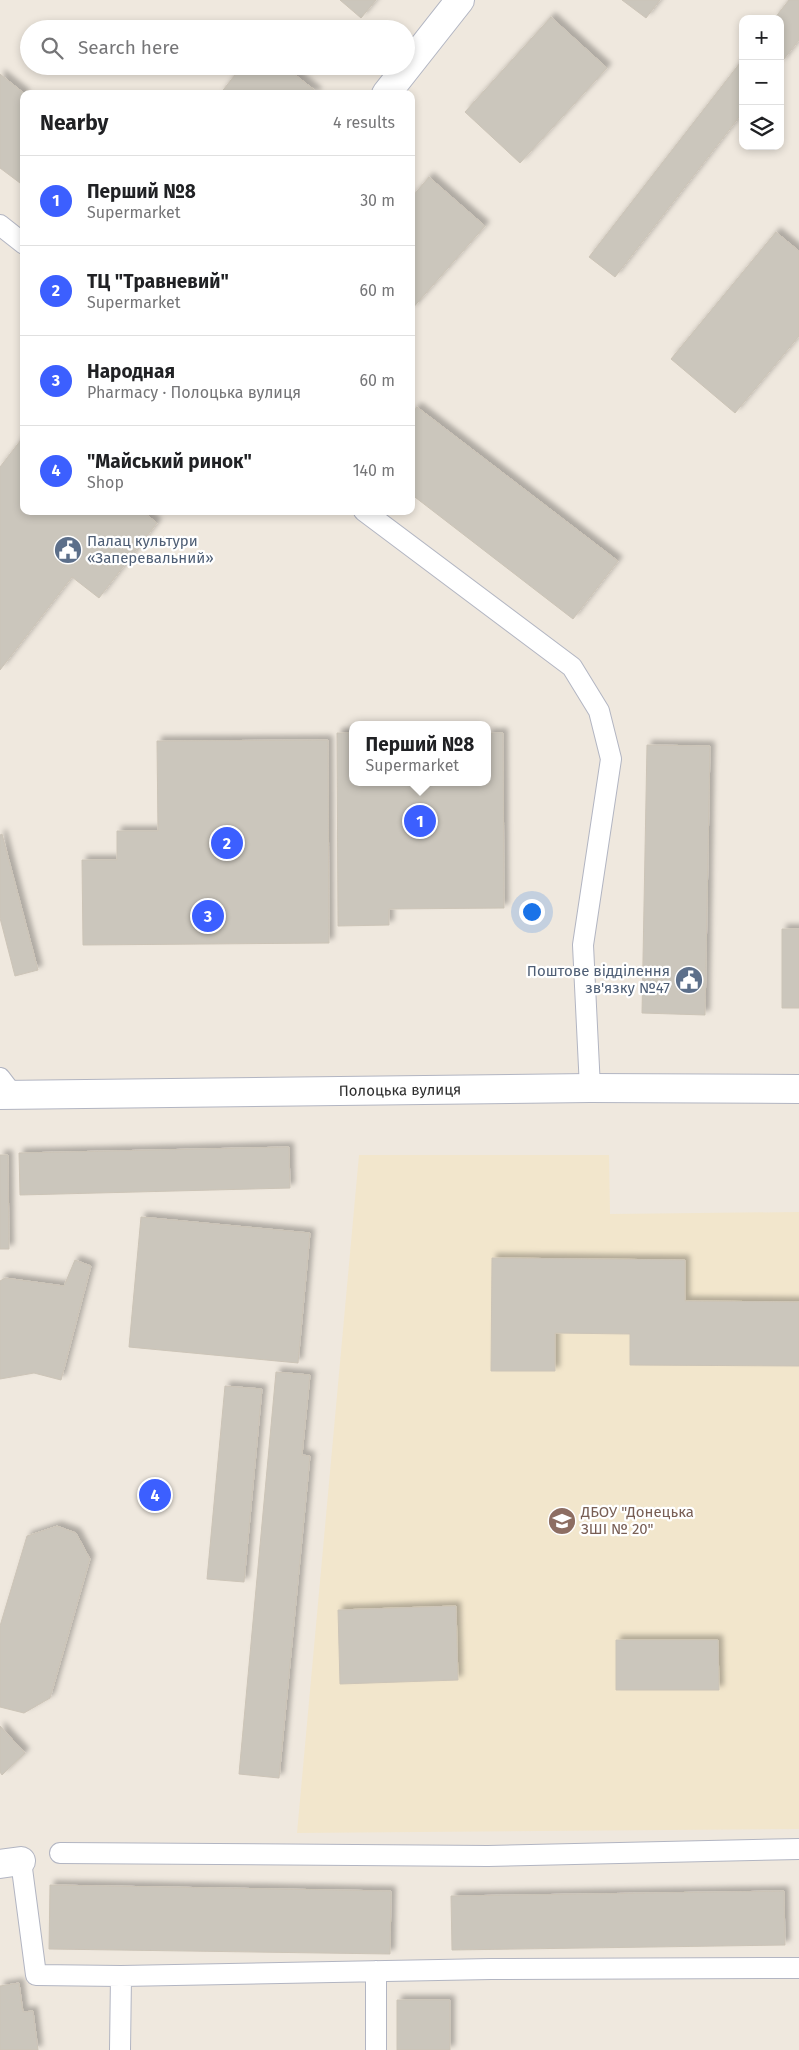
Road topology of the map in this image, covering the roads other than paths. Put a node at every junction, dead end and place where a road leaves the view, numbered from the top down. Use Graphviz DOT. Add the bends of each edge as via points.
graph roads {
  1 [pos="460,0"];
  2 [pos="415,57"];
  3 [pos="401,75"];
  4 [pos="389,90"];
  5 [pos="0,225"];
  6 [pos="20,241"];
  7 [pos="369,515"];
  8 [pos="590,1088"];
  9 [pos="799,1088"];
  10 [pos="4,1089"];
  11 [pos="799,1849"];
  12 [pos="60,1852"];
  13 [pos="10,1862"];
  14 [pos="799,1968"];
  15 [pos="376,1971"];
  16 [pos="121,1976"];
  17 [pos="120,2050"];
  18 [pos="376,2050"];
  1 -- 2 [label="main road"];
  3 -- 4 [label="main road"];
  5 -- 6 [label="lane"];
  7 -- 8 [label="lane" via="572,667 598,711 611,759 583,944"];
  8 -- 9 [label="main road, Полоцька вулиця"];
  8 -- 10 [label="main road, Полоцька вулиця"];
  11 -- 12 [label="lane" via="488,1856"];
  13 -- 16 [label="lane" via="36,1975"];
  14 -- 15 [label="lane"];
  15 -- 16 [label="lane"];
  15 -- 18 [label="lane"];
  16 -- 17 [label="lane"];
}
